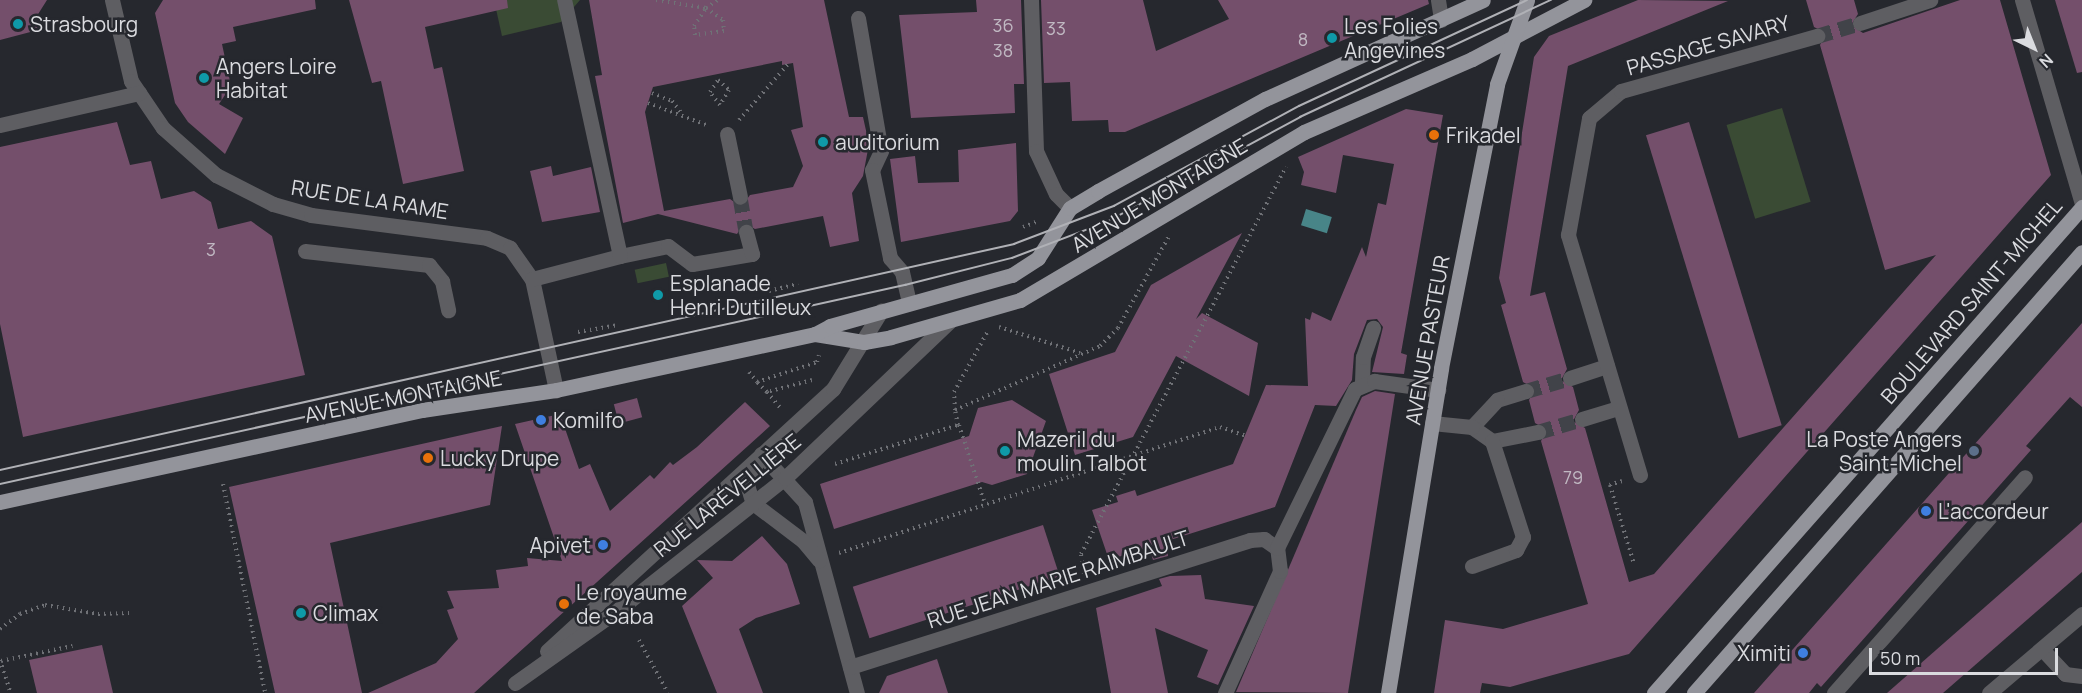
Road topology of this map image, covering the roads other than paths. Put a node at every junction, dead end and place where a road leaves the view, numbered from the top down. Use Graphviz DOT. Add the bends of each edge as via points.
graph roads {
  1 [pos="112,0"];
  2 [pos="564,0"];
  3 [pos="1031,0"];
  4 [pos="1438,0"];
  5 [pos="1483,0"];
  6 [pos="1527,0"];
  7 [pos="1584,0"];
  8 [pos="1930,0"];
  9 [pos="2022,0"];
  10 [pos="858,18"];
  11 [pos="1441,20"];
  12 [pos="1860,23"];
  13 [pos="1511,36"];
  14 [pos="1817,36"];
  15 [pos="139,93"];
  16 [pos="0,125"];
  17 [pos="727,134"];
  18 [pos="740,197"];
  19 [pos="2082,206"];
  20 [pos="1070,208"];
  21 [pos="746,232"];
  22 [pos="305,251"];
  23 [pos="2082,252"];
  24 [pos="620,256"];
  25 [pos="532,279"];
  26 [pos="909,303"];
  27 [pos="448,310"];
  28 [pos="881,311"];
  29 [pos="950,321"];
  30 [pos="1373,328"];
  31 [pos="815,334"];
  32 [pos="864,342"];
  33 [pos="1607,366"];
  34 [pos="1570,378"];
  35 [pos="1362,382"];
  36 [pos="556,390"];
  37 [pos="1438,390"];
  38 [pos="1526,391"];
  39 [pos="1619,408"];
  40 [pos="1582,419"];
  41 [pos="1432,423"];
  42 [pos="1472,427"];
  43 [pos="1538,432"];
  44 [pos="1492,441"];
  45 [pos="760,454"];
  46 [pos="1640,475"];
  47 [pos="785,477"];
  48 [pos="2025,477"];
  49 [pos="0,502"];
  50 [pos="753,503"];
  51 [pos="665,540"];
  52 [pos="1277,548"];
  53 [pos="824,559"];
  54 [pos="683,560"];
  55 [pos="1472,566"];
  56 [pos="605,594"];
  57 [pos="619,609"];
  58 [pos="2082,614"];
  59 [pos="2042,649"];
  60 [pos="850,667"];
  61 [pos="2082,676"];
  62 [pos="509,688"];
  63 [pos="857,693"];
  64 [pos="1225,693"];
  65 [pos="1388,693"];
  66 [pos="1654,693"];
  67 [pos="1694,693"];
  68 [pos="1834,693"];
  69 [pos="1989,693"];
  1 -- 15 [label="street, RUE DE LA RAME" via="131,81"];
  2 -- 24 [label="street"];
  3 -- 20 [label="street" via="1036,151 1056,194"];
  4 -- 11 [label="street"];
  5 -- 11 [label="main road, AVENUE MONTAIGNE"];
  6 -- 13 [label="main road, AVENUE PASTEUR"];
  7 -- 13 [label="main road, AVENUE MONTAIGNE"];
  8 -- 12 [label="street"];
  9 -- 19 [label="street"];
  10 -- 26 [label="street" via="882,151 872,170 890,258 902,272"];
  11 -- 20 [label="main road, AVENUE MONTAIGNE" via="1265,99"];
  13 -- 29 [label="main road, AVENUE MONTAIGNE" via="1443,73 1304,132 1020,300"];
  13 -- 37 [label="main road, AVENUE PASTEUR" via="1497,84"];
  14 -- 33 [label="street, PASSAGE SAVARY" via="1630,88 1606,99 1589,118 1568,235"];
  15 -- 16 [label="street"];
  15 -- 25 [label="street, RUE DE LA RAME" via="163,129 216,175 273,204 311,215 486,238 510,248"];
  17 -- 18 [label="street"];
  19 -- 66 [label="main road, BOULEVARD SAINT-MICHEL"];
  20 -- 26 [label="main road, AVENUE MONTAIGNE" via="1048,246 1027,267"];
  21 -- 24 [label="street" via="752,254 692,264 668,246"];
  22 -- 27 [label="street" via="429,265 442,280"];
  23 -- 67 [label="main road"];
  24 -- 25 [label="street"];
  25 -- 36 [label="street, RUE DE LA RAME"];
  26 -- 28 [label="main road, AVENUE MONTAIGNE"];
  28 -- 31 [label="main road, AVENUE MONTAIGNE"];
  28 -- 32 [label="street, RUE LARÉVELLIÈRE"];
  29 -- 32 [label="main road, AVENUE MONTAIGNE"];
  29 -- 47 [label="street, RUE LARÉVELLIÈRE"];
  30 -- 35 [label="street" via="1363,357"];
  31 -- 32 [label="main road, AVENUE MONTAIGNE"];
  31 -- 36 [label="main road, AVENUE MONTAIGNE"];
  32 -- 45 [label="street, RUE LARÉVELLIÈRE" via="833,388"];
  33 -- 34 [label="street"];
  33 -- 39 [label="street, PASSAGE SAVARY"];
  35 -- 37 [label="street"];
  35 -- 52 [label="street" via="1341,413"];
  36 -- 49 [label="main road, AVENUE MONTAIGNE" via="422,410"];
  37 -- 41 [label="main road, AVENUE PASTEUR"];
  38 -- 42 [label="street" via="1497,400"];
  39 -- 40 [label="street"];
  39 -- 46 [label="street, PASSAGE SAVARY"];
  41 -- 42 [label="street"];
  41 -- 65 [label="main road, AVENUE PASTEUR"];
  42 -- 44 [label="street"];
  43 -- 44 [label="street"];
  44 -- 55 [label="street" via="1523,537 1516,550"];
  45 -- 47 [label="street"];
  45 -- 50 [label="street" via="747,485"];
  45 -- 51 [label="street, RUE LARÉVELLIÈRE"];
  47 -- 50 [label="street, RUE LARÉVELLIÈRE"];
  47 -- 53 [label="street" via="804,502"];
  48 -- 68 [label="street"];
  50 -- 53 [label="street"];
  50 -- 54 [label="street, RUE LARÉVELLIÈRE"];
  51 -- 54 [label="street"];
  51 -- 56 [label="street, RUE LARÉVELLIÈRE"];
  52 -- 60 [label="street, RUE JEAN MARIE RAIMBAULT" via="1264,539 1250,540"];
  52 -- 64 [label="street" via="1282,564"];
  53 -- 60 [label="street"];
  54 -- 57 [label="street, RUE LARÉVELLIÈRE"];
  56 -- 57 [label="street"];
  56 -- 62 [label="street, RUE LARÉVELLIÈRE"];
  57 -- 62 [label="street, RUE LARÉVELLIÈRE"];
  58 -- 59 [label="street"];
  59 -- 61 [label="street" via="2065,674"];
  59 -- 69 [label="street"];
  60 -- 63 [label="street"];
}
